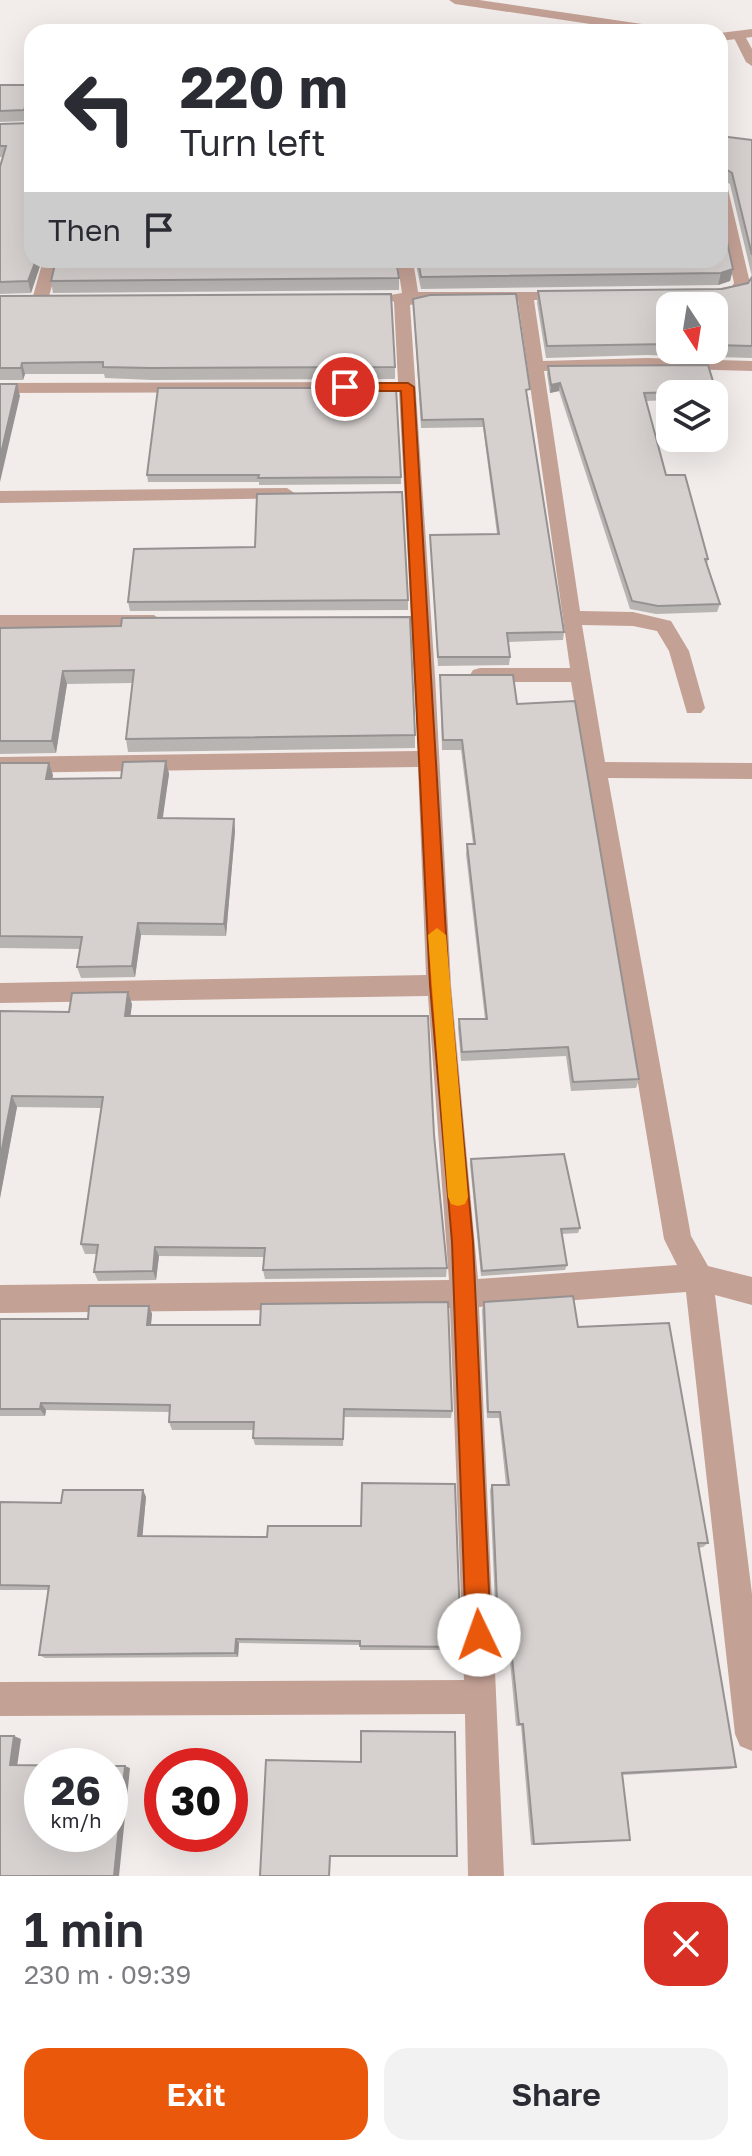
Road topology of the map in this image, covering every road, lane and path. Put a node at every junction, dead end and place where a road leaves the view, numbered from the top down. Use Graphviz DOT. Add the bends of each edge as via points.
graph roads {
  1 [pos="455,0"];
  2 [pos="616,24"];
  3 [pos="746,35"];
  4 [pos="752,62"];
  5 [pos="728,249"];
  6 [pos="49,268"];
  7 [pos="406,268"];
  8 [pos="747,284"];
  9 [pos="713,292"];
  10 [pos="600,295"];
  11 [pos="525,296"];
  12 [pos="380,298"];
  13 [pos="411,298"];
  14 [pos="41,300"];
  15 [pos="534,366"];
  16 [pos="752,366"];
  17 [pos="408,387"];
  18 [pos="0,388"];
  19 [pos="302,494"];
  20 [pos="0,497"];
  21 [pos="571,618"];
  22 [pos="171,621"];
  23 [pos="0,622"];
  24 [pos="582,675"];
  25 [pos="441,676"];
  26 [pos="694,708"];
  27 [pos="428,759"];
  28 [pos="0,765"];
  29 [pos="596,770"];
  30 [pos="752,771"];
  31 [pos="439,985"];
  32 [pos="0,993"];
  33 [pos="699,1277"];
  34 [pos="752,1291"];
  35 [pos="464,1294"];
  36 [pos="0,1299"];
  37 [pos="481,1697"];
  38 [pos="0,1699"];
  39 [pos="752,1734"];
  40 [pos="486,1876"];
  1 -- 2 [label="street"];
  3 -- 4 [label="street"];
  5 -- 8 [label="street"];
  6 -- 14 [label="street"];
  7 -- 13 [label="street"];
  8 -- 9 [label="street"];
  10 -- 11 [label="street"];
  11 -- 13 [label="street"];
  11 -- 15 [label="street"];
  12 -- 13 [label="street"];
  13 -- 17 [label="street" via="402,303"];
  15 -- 16 [label="street"];
  15 -- 21 [label="street"];
  17 -- 18 [label="street"];
  17 -- 25 [label="street" via="405,493 413,620"];
  19 -- 20 [label="street"];
  21 -- 24 [label="street"];
  21 -- 26 [label="street" via="665,626 674,638"];
  22 -- 23 [label="street"];
  24 -- 25 [label="street"];
  24 -- 29 [label="street"];
  25 -- 27 [label="street"];
  27 -- 28 [label="street"];
  27 -- 31 [label="street"];
  29 -- 30 [label="street"];
  29 -- 33 [label="street" via="678,1239"];
  31 -- 32 [label="street"];
  31 -- 35 [label="street"];
  33 -- 34 [label="street"];
  33 -- 35 [label="street"];
  33 -- 39 [label="street"];
  35 -- 36 [label="street"];
  35 -- 37 [label="street"];
  37 -- 38 [label="street"];
  37 -- 40 [label="street"];
}
